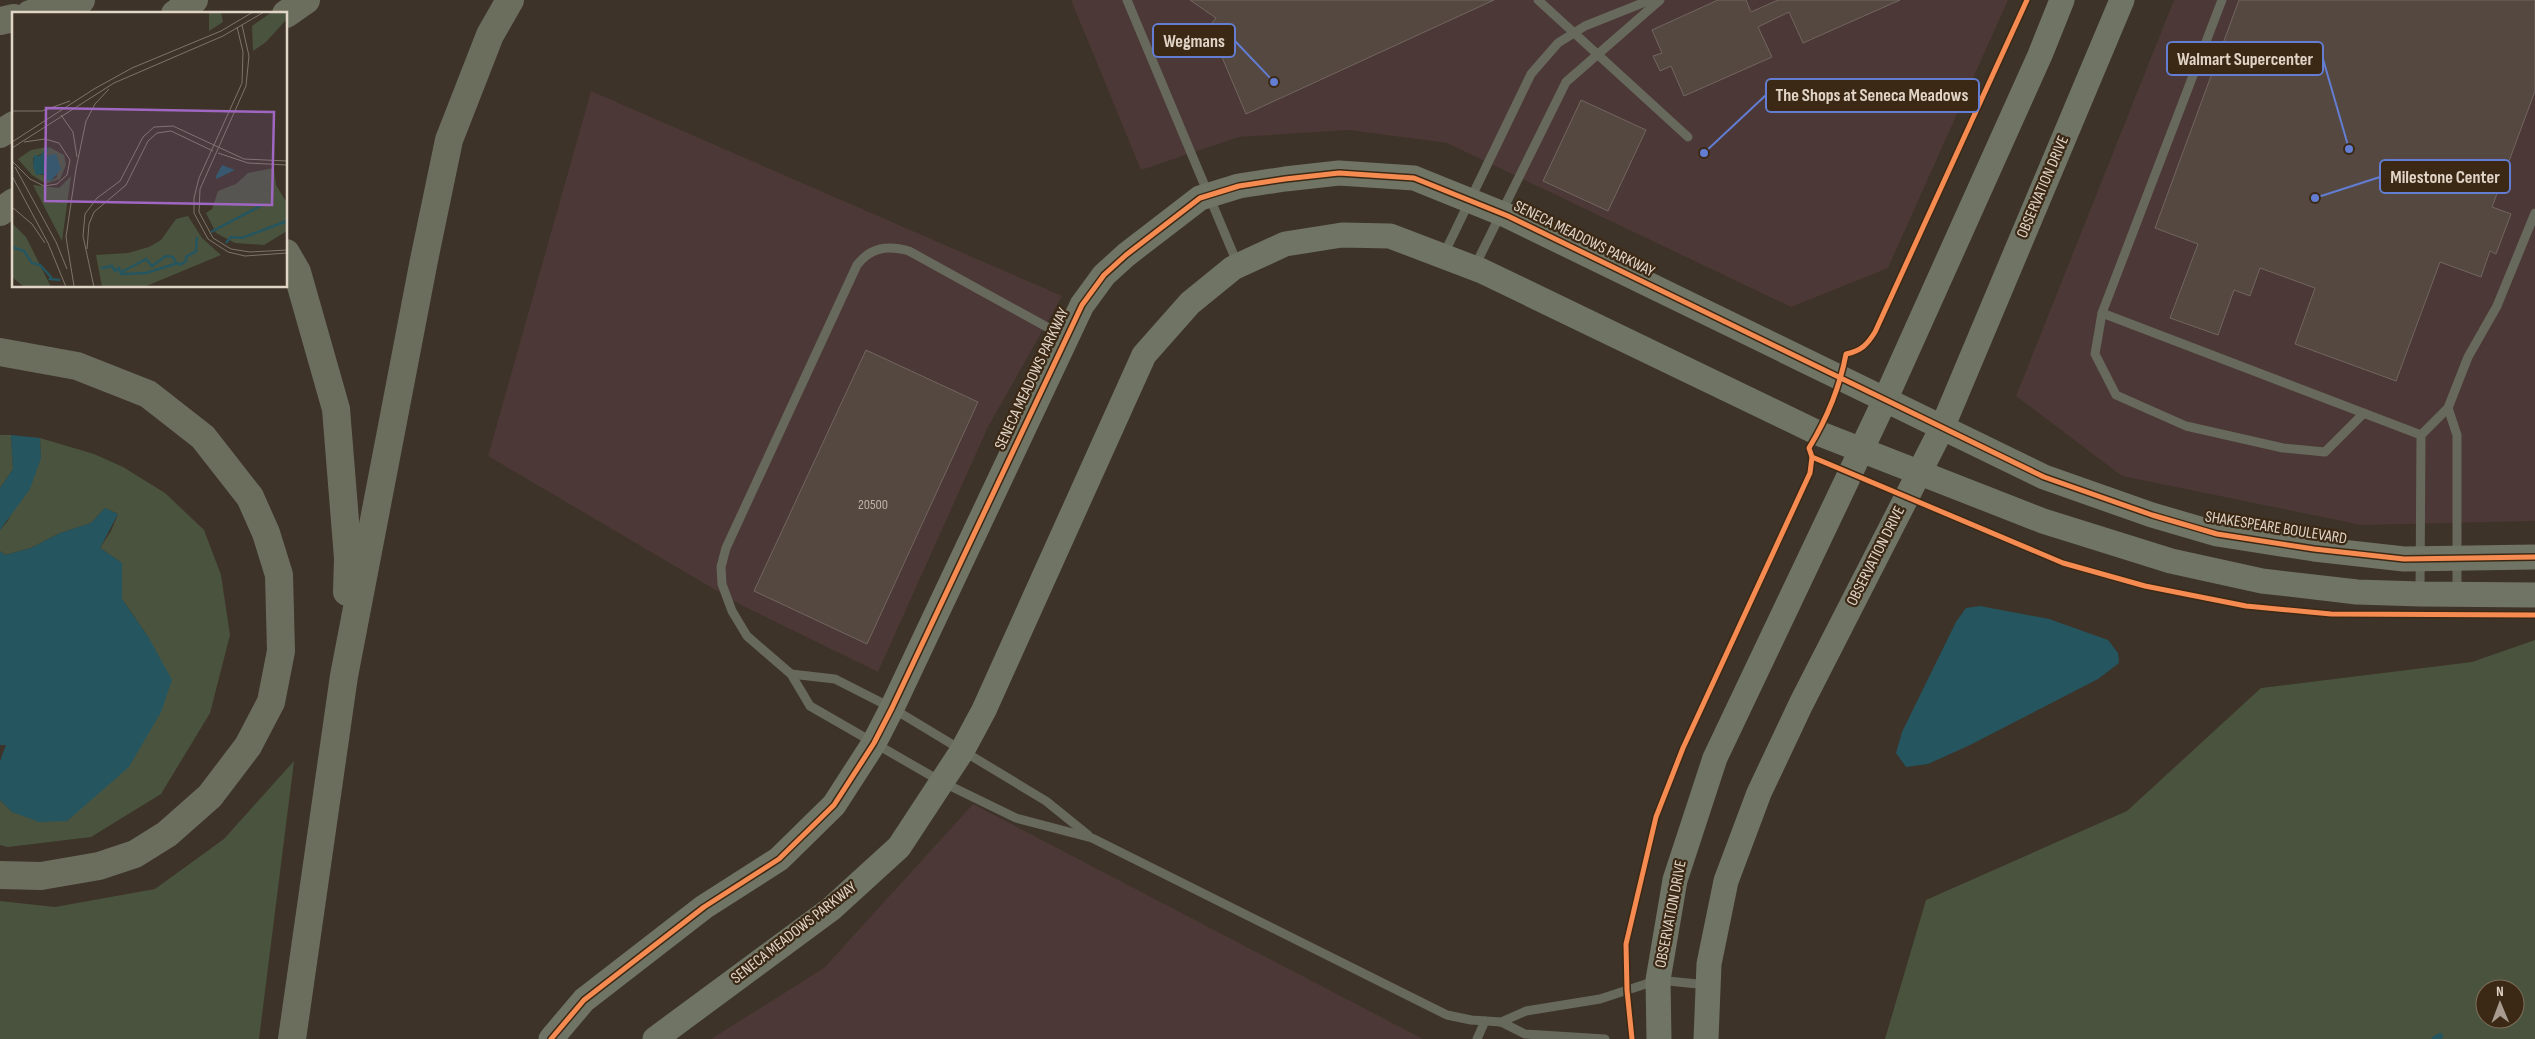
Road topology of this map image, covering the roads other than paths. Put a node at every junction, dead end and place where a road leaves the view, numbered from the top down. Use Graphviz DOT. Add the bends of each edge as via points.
graph roads {
  1 [pos="81,0"];
  2 [pos="194,0"];
  3 [pos="306,0"];
  4 [pos="510,0"];
  5 [pos="1127,0"];
  6 [pos="1538,0"];
  7 [pos="1650,0"];
  8 [pos="1660,0"];
  9 [pos="2062,0"];
  10 [pos="2122,0"];
  11 [pos="2222,0"];
  12 [pos="37,12"];
  13 [pos="178,12"];
  14 [pos="288,13"];
  15 [pos="1575,33"];
  16 [pos="1597,53"];
  17 [pos="12,126"];
  18 [pos="0,134"];
  19 [pos="1688,137"];
  20 [pos="1209,196"];
  21 [pos="1470,201"];
  22 [pos="12,203"];
  23 [pos="0,212"];
  24 [pos="1500,213"];
  25 [pos="2535,214"];
  26 [pos="288,256"];
  27 [pos="1442,256"];
  28 [pos="1238,265"];
  29 [pos="1474,268"];
  30 [pos="2102,313"];
  31 [pos="1065,337"];
  32 [pos="0,352"];
  33 [pos="1885,400"];
  34 [pos="2448,408"];
  35 [pos="2364,413"];
  36 [pos="1942,428"];
  37 [pos="2421,435"];
  38 [pos="1861,450"];
  39 [pos="1918,474"];
  40 [pos="2535,557"];
  41 [pos="2458,558"];
  42 [pos="2420,559"];
  43 [pos="2420,594"];
  44 [pos="2457,594"];
  45 [pos="2535,595"];
  46 [pos="791,674"];
  47 [pos="344,676"];
  48 [pos="892,708"];
  49 [pos="874,743"];
  50 [pos="962,751"];
  51 [pos="942,782"];
  52 [pos="1092,838"];
  53 [pos="0,875"];
  54 [pos="1658,980"];
  55 [pos="1708,984"];
  56 [pos="1485,1021"];
  57 [pos="1501,1022"];
  58 [pos="292,1039"];
  59 [pos="550,1039"];
  60 [pos="655,1039"];
  61 [pos="1476,1039"];
  62 [pos="1605,1039"];
  63 [pos="1659,1039"];
  64 [pos="1706,1039"];
  1 -- 12 [label="highway"];
  2 -- 13 [label="highway"];
  3 -- 14 [label="highway"];
  4 -- 47 [label="highway" via="490,35 449,140"];
  5 -- 20 [label="lane"];
  6 -- 15 [label="lane"];
  7 -- 15 [label="lane" via="1616,12"];
  8 -- 16 [label="lane"];
  9 -- 33 [label="street, OBSERVATION DRIVE"];
  10 -- 36 [label="street, OBSERVATION DRIVE"];
  11 -- 30 [label="lane"];
  15 -- 16 [label="lane"];
  15 -- 21 [label="lane" via="1558,44 1531,74"];
  16 -- 19 [label="lane"];
  16 -- 24 [label="lane" via="1566,82"];
  17 -- 18 [label="highway"];
  20 -- 21 [label="street, SENECA MEADOWS PARKWAY" via="1239,186 1285,178 1339,174 1414,178"];
  20 -- 28 [label="lane"];
  20 -- 31 [label="street, SENECA MEADOWS PARKWAY" via="1200,198 1104,275 1082,305"];
  21 -- 24 [label="street, SENECA MEADOWS PARKWAY"];
  21 -- 27 [label="lane"];
  22 -- 23 [label="highway"];
  24 -- 29 [label="lane"];
  24 -- 33 [label="street, SENECA MEADOWS PARKWAY"];
  25 -- 34 [label="lane" via="2497,306 2468,356"];
  26 -- 47 [label="highway" via="297,272 336,409 348,558"];
  27 -- 28 [label="street, SENECA MEADOWS PARKWAY" via="1390,236 1342,235 1285,244"];
  27 -- 29 [label="street, SENECA MEADOWS PARKWAY"];
  28 -- 50 [label="street, SENECA MEADOWS PARKWAY" via="1190,303 1144,355 984,710"];
  29 -- 38 [label="street, SENECA MEADOWS PARKWAY"];
  30 -- 35 [label="lane"];
  30 -- 35 [label="lane" via="2095,354 2116,395 2186,426 2283,448 2325,452"];
  31 -- 46 [label="lane" via="908,251 893,247 878,249 864,256 735,524 721,567 727,598 747,636"];
  31 -- 48 [label="street, SENECA MEADOWS PARKWAY"];
  32 -- 53 [label="highway" via="77,366 148,394 203,437 250,497 266,533 279,575 281,650 271,702 248,746 210,796 167,834 136,854 99,866 41,876"];
  33 -- 36 [label="street, SENECA MEADOWS PARKWAY"];
  33 -- 38 [label="street, OBSERVATION DRIVE"];
  34 -- 37 [label="lane"];
  34 -- 41 [label="lane" via="2457,435"];
  35 -- 37 [label="lane"];
  36 -- 39 [label="street, OBSERVATION DRIVE"];
  36 -- 42 [label="street, SHAKESPEARE BOULEVARD" via="2044,476 2152,516 2217,534 2314,549"];
  37 -- 42 [label="lane"];
  38 -- 39 [label="street, SENECA MEADOWS PARKWAY"];
  38 -- 54 [label="street, OBSERVATION DRIVE" via="1715,758 1675,880"];
  39 -- 43 [label="street" via="2043,522 2170,561 2262,581 2357,592"];
  39 -- 55 [label="street, OBSERVATION DRIVE" via="1800,704 1759,794 1726,881"];
  40 -- 41 [label="street, SHAKESPEARE BOULEVARD"];
  41 -- 42 [label="street, SHAKESPEARE BOULEVARD"];
  41 -- 44 [label="lane"];
  42 -- 43 [label="lane"];
  43 -- 44 [label="street"];
  44 -- 45 [label="street"];
  46 -- 48 [label="lane" via="835,679"];
  46 -- 49 [label="lane" via="810,706"];
  47 -- 58 [label="highway"];
  48 -- 49 [label="street, SENECA MEADOWS PARKWAY"];
  48 -- 50 [label="lane"];
  49 -- 51 [label="lane"];
  49 -- 59 [label="street, SENECA MEADOWS PARKWAY" via="834,804 778,859 704,907 584,1000"];
  50 -- 51 [label="street, SENECA MEADOWS PARKWAY"];
  50 -- 52 [label="lane" via="1046,801"];
  51 -- 52 [label="lane" via="1016,818"];
  51 -- 60 [label="street, SENECA MEADOWS PARKWAY" via="899,847 831,909"];
  52 -- 56 [label="lane" via="1447,1015"];
  54 -- 55 [label="lane"];
  54 -- 57 [label="lane" via="1600,999 1526,1011"];
  54 -- 63 [label="street, OBSERVATION DRIVE"];
  55 -- 64 [label="street, OBSERVATION DRIVE"];
  56 -- 57 [label="lane"];
  56 -- 61 [label="lane"];
  57 -- 62 [label="lane" via="1525,1034"];
}
